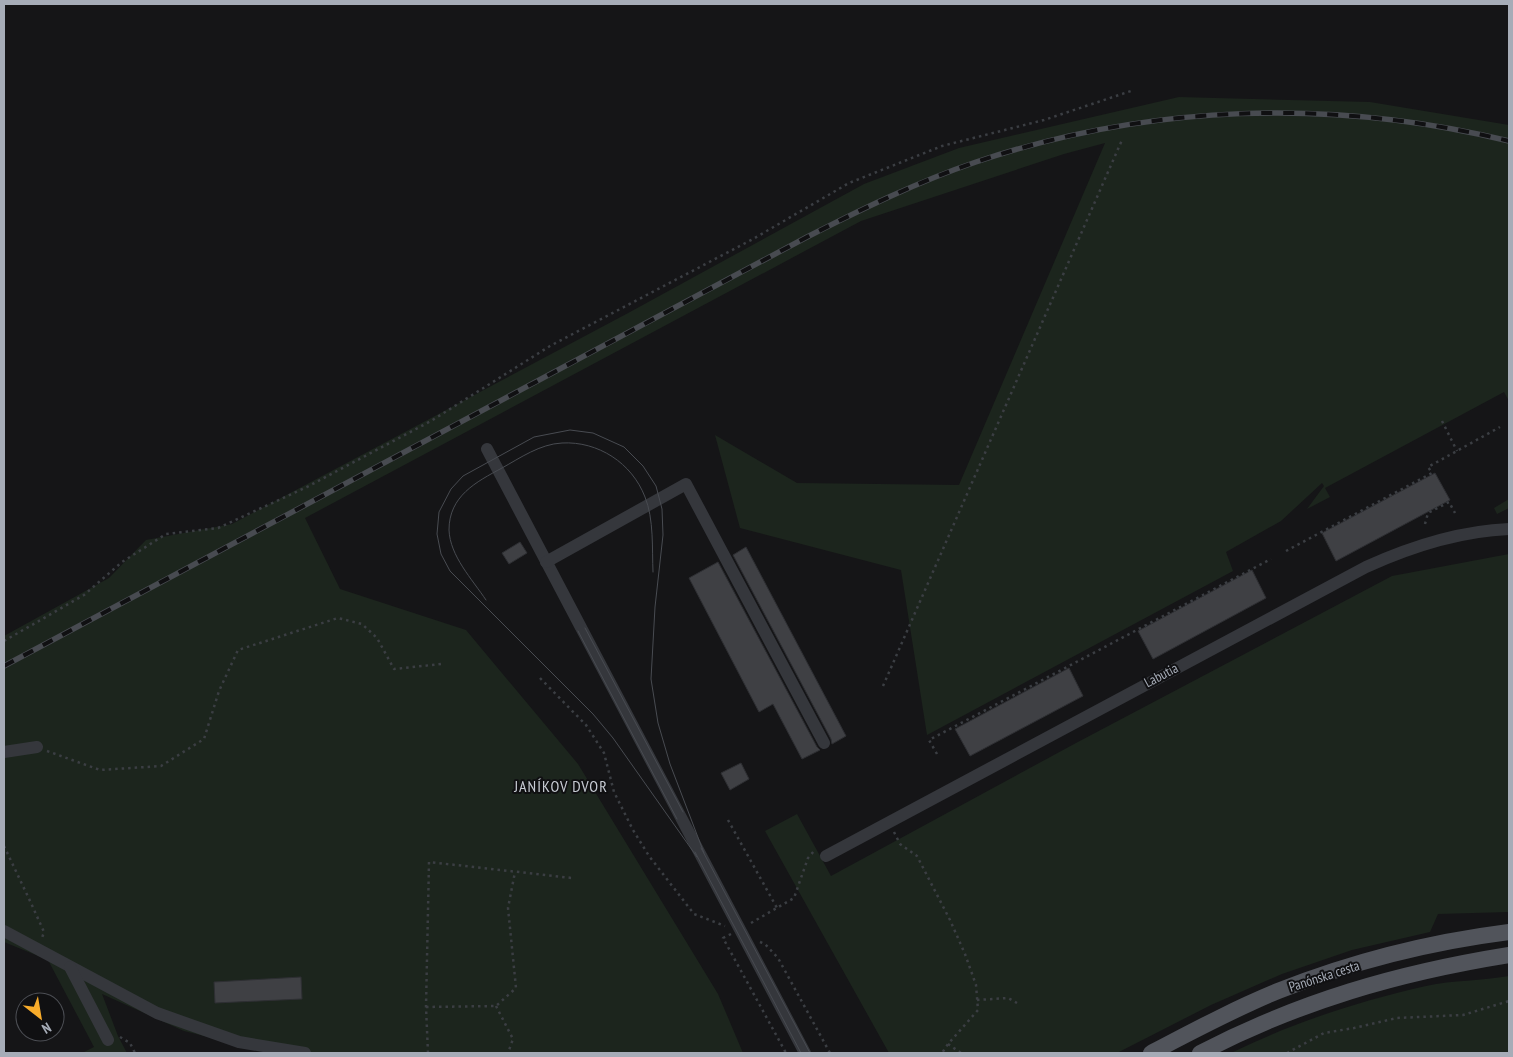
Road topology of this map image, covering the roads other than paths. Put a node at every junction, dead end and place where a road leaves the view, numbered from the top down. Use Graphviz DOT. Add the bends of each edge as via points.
graph roads {
  1 [pos="486,449"];
  2 [pos="1509,529"];
  3 [pos="546,562"];
  4 [pos="824,743"];
  5 [pos="37,748"];
  6 [pos="4,752"];
  7 [pos="826,856"];
  8 [pos="4,932"];
  9 [pos="1509,932"];
  10 [pos="1509,955"];
  11 [pos="70,967"];
  12 [pos="108,1040"];
  13 [pos="305,1053"];
  14 [pos="805,1053"];
  15 [pos="1151,1053"];
  16 [pos="1200,1053"];
  1 -- 3 [label="street"];
  2 -- 7 [label="street, Labutia" via="1431,543 1366,567"];
  3 -- 4 [label="street" via="686,484"];
  3 -- 14 [label="street"];
  5 -- 6 [label="street"];
  8 -- 11 [label="street"];
  9 -- 15 [label="main road, Panónska cesta" via="1383,957 1306,980 1218,1018"];
  10 -- 16 [label="main road, Panónska cesta" via="1462,962 1344,992 1257,1025"];
  11 -- 12 [label="street"];
  11 -- 13 [label="street" via="157,1013 239,1042"];
}
